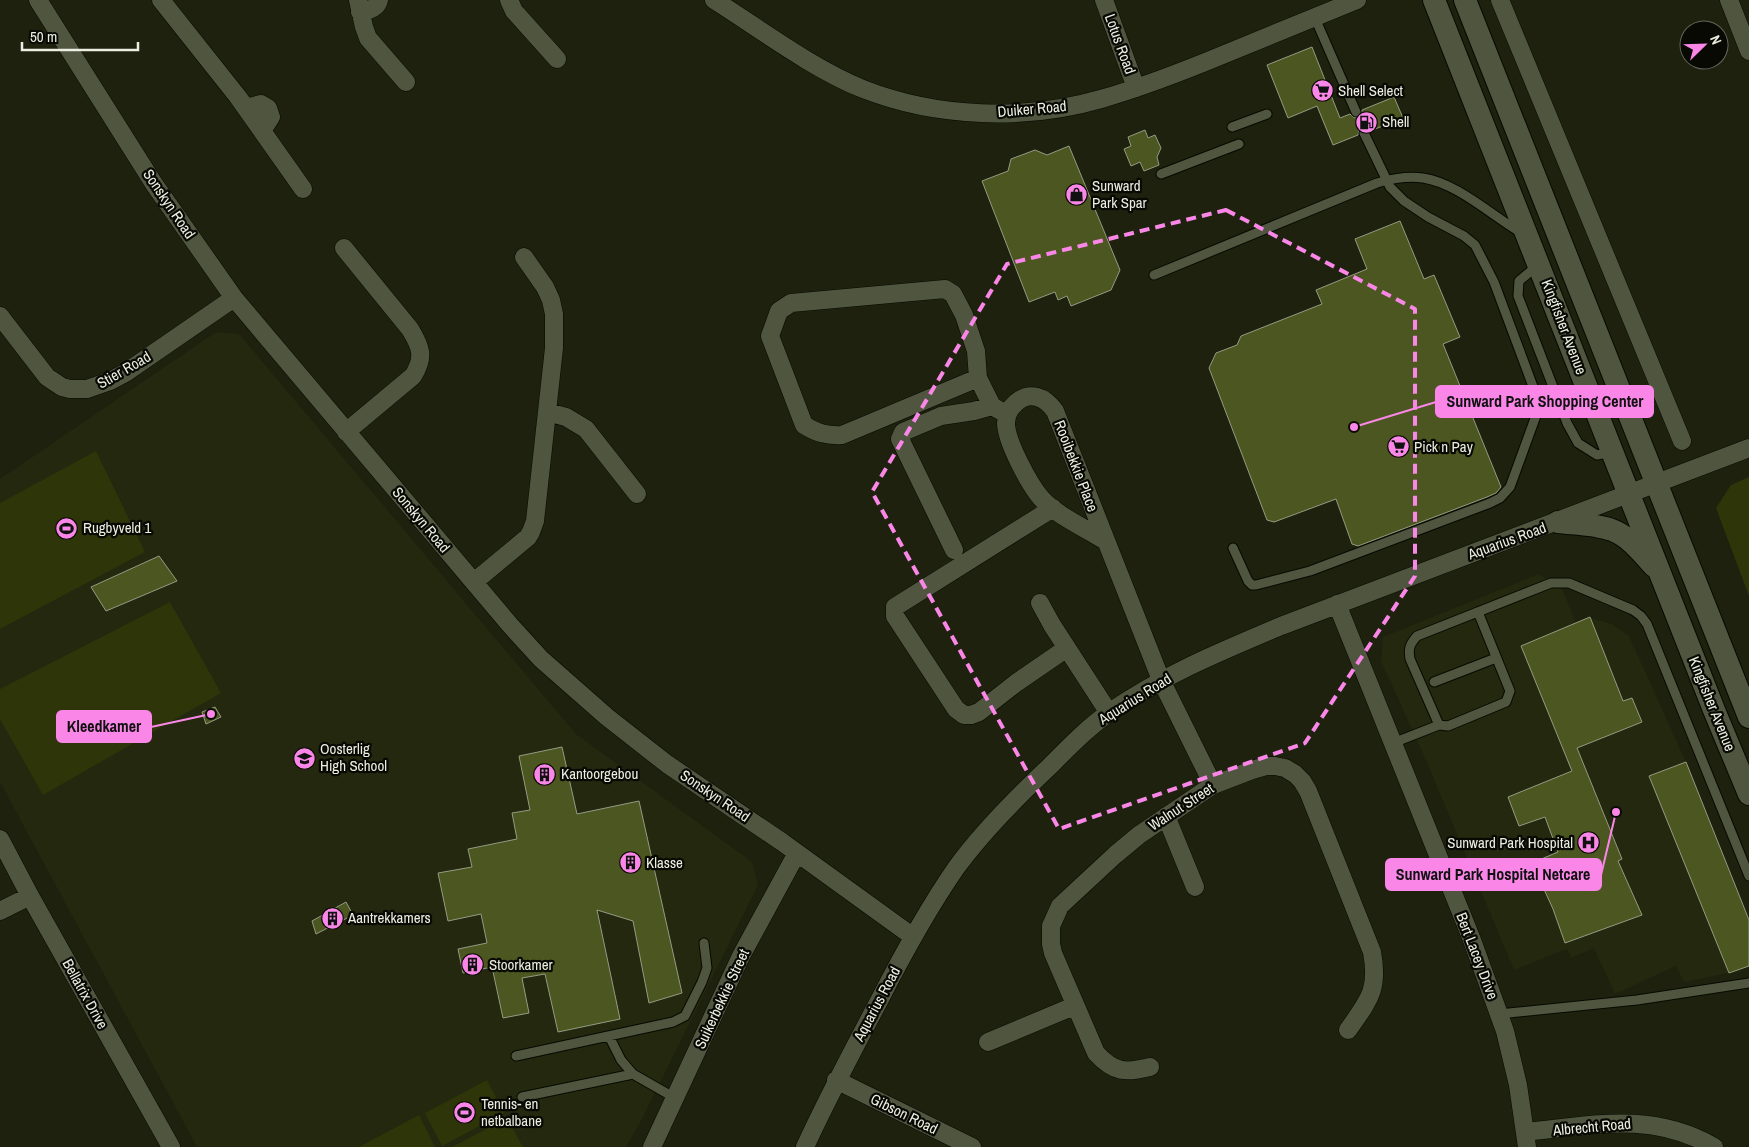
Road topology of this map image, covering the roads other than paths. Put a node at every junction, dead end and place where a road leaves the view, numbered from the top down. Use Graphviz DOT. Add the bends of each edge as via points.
graph roads {
  1 [pos="38,0"];
  2 [pos="160,0"];
  3 [pos="379,0"];
  4 [pos="509,0"];
  5 [pos="714,0"];
  6 [pos="1104,0"];
  7 [pos="1357,0"];
  8 [pos="1434,0"];
  9 [pos="1465,0"];
  10 [pos="1500,0"];
  11 [pos="1729,0"];
  12 [pos="359,6"];
  13 [pos="1315,18"];
  14 [pos="1749,51"];
  15 [pos="557,59"];
  16 [pos="406,82"];
  17 [pos="1136,88"];
  18 [pos="1356,112"];
  19 [pos="1267,114"];
  20 [pos="1232,126"];
  21 [pos="1364,133"];
  22 [pos="1239,144"];
  23 [pos="1161,174"];
  24 [pos="1387,180"];
  25 [pos="303,189"];
  26 [pos="1527,236"];
  27 [pos="344,248"];
  28 [pos="524,257"];
  29 [pos="1539,264"];
  30 [pos="1154,275"];
  31 [pos="234,298"];
  32 [pos="0,316"];
  33 [pos="978,378"];
  34 [pos="999,410"];
  35 [pos="547,412"];
  36 [pos="346,432"];
  37 [pos="1682,441"];
  38 [pos="1749,448"];
  39 [pos="1612,452"];
  40 [pos="1656,482"];
  41 [pos="1630,493"];
  42 [pos="638,494"];
  43 [pos="1053,508"];
  44 [pos="1558,522"];
  45 [pos="1104,540"];
  46 [pos="1233,548"];
  47 [pos="954,550"];
  48 [pos="1662,576"];
  49 [pos="474,582"];
  50 [pos="1040,603"];
  51 [pos="1337,604"];
  52 [pos="1478,612"];
  53 [pos="1067,648"];
  54 [pos="1496,658"];
  55 [pos="1161,680"];
  56 [pos="1434,682"];
  57 [pos="1109,713"];
  58 [pos="1749,716"];
  59 [pos="1439,725"];
  60 [pos="1393,743"];
  61 [pos="1213,785"];
  62 [pos="1749,794"];
  63 [pos="1166,816"];
  64 [pos="0,839"];
  65 [pos="798,853"];
  66 [pos="1749,876"];
  67 [pos="1196,888"];
  68 [pos="30,896"];
  69 [pos="0,911"];
  70 [pos="912,936"];
  71 [pos="704,943"];
  72 [pos="1749,983"];
  73 [pos="1074,1006"];
  74 [pos="1499,1014"];
  75 [pos="1348,1030"];
  76 [pos="609,1036"];
  77 [pos="988,1042"];
  78 [pos="516,1056"];
  79 [pos="1150,1068"];
  80 [pos="633,1074"];
  81 [pos="836,1080"];
  82 [pos="522,1097"];
  83 [pos="675,1098"];
  84 [pos="1527,1140"];
  85 [pos="171,1147"];
  86 [pos="652,1147"];
  87 [pos="805,1147"];
  88 [pos="972,1147"];
  89 [pos="1714,1147"];
  1 -- 31 [label="street, Sonskyn Road" via="154,184"];
  2 -- 25 [label="street" via="246,108 261,104 268,108 271,117 262,131"];
  3 -- 12 [label="street" via="374,8"];
  4 -- 15 [label="street" via="514,11"];
  5 -- 17 [label="street, Duiker Road" via="814,64 863,89 902,101 970,112 1011,113 1054,110"];
  6 -- 17 [label="street, Lotus Road"];
  7 -- 13 [label="street, Duiker Road"];
  8 -- 26 [label="street, Kingfisher Avenue"];
  9 -- 40 [label="street, Kingfisher Avenue"];
  10 -- 37 [label="street"];
  11 -- 14 [label="street"];
  12 -- 16 [label="street" via="368,38"];
  13 -- 17 [label="street, Duiker Road"];
  13 -- 18 [label="lane"];
  19 -- 20 [label="lane"];
  21 -- 24 [label="lane"];
  22 -- 23 [label="lane"];
  24 -- 26 [label="lane" via="1410,177 1432,180 1461,193"];
  24 -- 30 [label="lane"];
  24 -- 46 [label="lane" via="1415,210 1475,245 1494,282 1538,400 1537,413 1510,487 1490,503 1310,572 1256,585 1248,581"];
  26 -- 29 [label="street, Kingfisher Avenue"];
  27 -- 36 [label="street" via="410,328 421,353 413,376"];
  28 -- 35 [label="street" via="545,287 554,314"];
  29 -- 39 [label="street, Kingfisher Avenue"];
  29 -- 39 [label="lane" via="1519,281 1518,296 1567,423 1578,443 1597,455"];
  31 -- 32 [label="street, Stier Road" via="125,373 87,389 70,389 53,382"];
  31 -- 36 [label="street, Sonskyn Road"];
  33 -- 33 [label="street" via="842,435 831,436 804,425 770,336 779,311 791,303 945,289 953,294 964,315 976,350"];
  33 -- 34 [label="street"];
  34 -- 43 [label="street, Rooibekkie Place" via="1015,452 1036,491"];
  34 -- 45 [label="street, Rooibekkie Place" via="1010,408 1028,397 1038,397 1050,404"];
  34 -- 47 [label="street" via="941,416 901,435 900,439"];
  35 -- 42 [label="street" via="566,417 586,429"];
  35 -- 49 [label="street" via="535,521 531,532"];
  36 -- 49 [label="street, Sonskyn Road"];
  38 -- 40 [label="street, Aquarius Road"];
  39 -- 41 [label="street, Kingfisher Avenue"];
  40 -- 41 [label="street, Aquarius Road"];
  40 -- 58 [label="street, Kingfisher Avenue"];
  41 -- 44 [label="street, Aquarius Road"];
  41 -- 48 [label="street, Kingfisher Avenue"];
  43 -- 45 [label="street, Rooibekkie Place"];
  43 -- 53 [label="street" via="895,607 894,611 956,709 964,715 979,712"];
  44 -- 48 [label="street" via="1614,530 1639,549"];
  44 -- 51 [label="street, Aquarius Road"];
  45 -- 55 [label="street, Rooibekkie Place"];
  48 -- 62 [label="street, Kingfisher Avenue"];
  49 -- 65 [label="street, Sonskyn Road" via="541,659 607,717 667,764"];
  50 -- 53 [label="street"];
  51 -- 55 [label="street, Aquarius Road"];
  51 -- 60 [label="street, Bert Lacey Drive"];
  52 -- 54 [label="lane"];
  52 -- 59 [label="lane" via="1417,636 1408,649"];
  52 -- 66 [label="lane" via="1551,583 1569,583 1641,616"];
  53 -- 57 [label="street"];
  54 -- 56 [label="lane"];
  54 -- 59 [label="lane" via="1510,691 1506,702 1448,726"];
  55 -- 57 [label="street, Aquarius Road"];
  55 -- 61 [label="street, Rooibekkie Place"];
  57 -- 70 [label="street, Aquarius Road" via="1089,728 1003,812 957,868"];
  59 -- 60 [label="lane"];
  60 -- 74 [label="street, Bert Lacey Drive"];
  61 -- 63 [label="street, Walnut Street"];
  61 -- 75 [label="street, Walnut Street" via="1259,768 1275,766 1296,774 1308,791 1367,937 1374,966 1372,992"];
  63 -- 67 [label="street"];
  63 -- 73 [label="street, Walnut Street" via="1115,855 1060,906 1054,916 1050,935 1053,953"];
  64 -- 68 [label="street, Bellatrix Drive"];
  65 -- 70 [label="street, Sonskyn Road"];
  65 -- 83 [label="street, Suikerbekkie Street" via="742,956"];
  68 -- 69 [label="street"];
  68 -- 85 [label="street, Bellatrix Drive"];
  70 -- 81 [label="street, Aquarius Road"];
  71 -- 76 [label="lane" via="707,968 685,1016 674,1022"];
  72 -- 74 [label="lane" via="1637,1000"];
  73 -- 77 [label="street"];
  73 -- 79 [label="street, Walnut Street" via="1090,1042 1103,1061 1118,1070 1130,1072"];
  74 -- 84 [label="street, Bert Lacey Drive" via="1518,1085"];
  76 -- 78 [label="lane"];
  76 -- 80 [label="lane" via="621,1060"];
  80 -- 82 [label="lane"];
  80 -- 83 [label="lane"];
  81 -- 87 [label="street, Aquarius Road"];
  81 -- 88 [label="street, Gibson Road"];
  83 -- 86 [label="street, Suikerbekkie Street"];
  84 -- 89 [label="street, Albrecht Road" via="1614,1123 1639,1123 1680,1132"];
}
